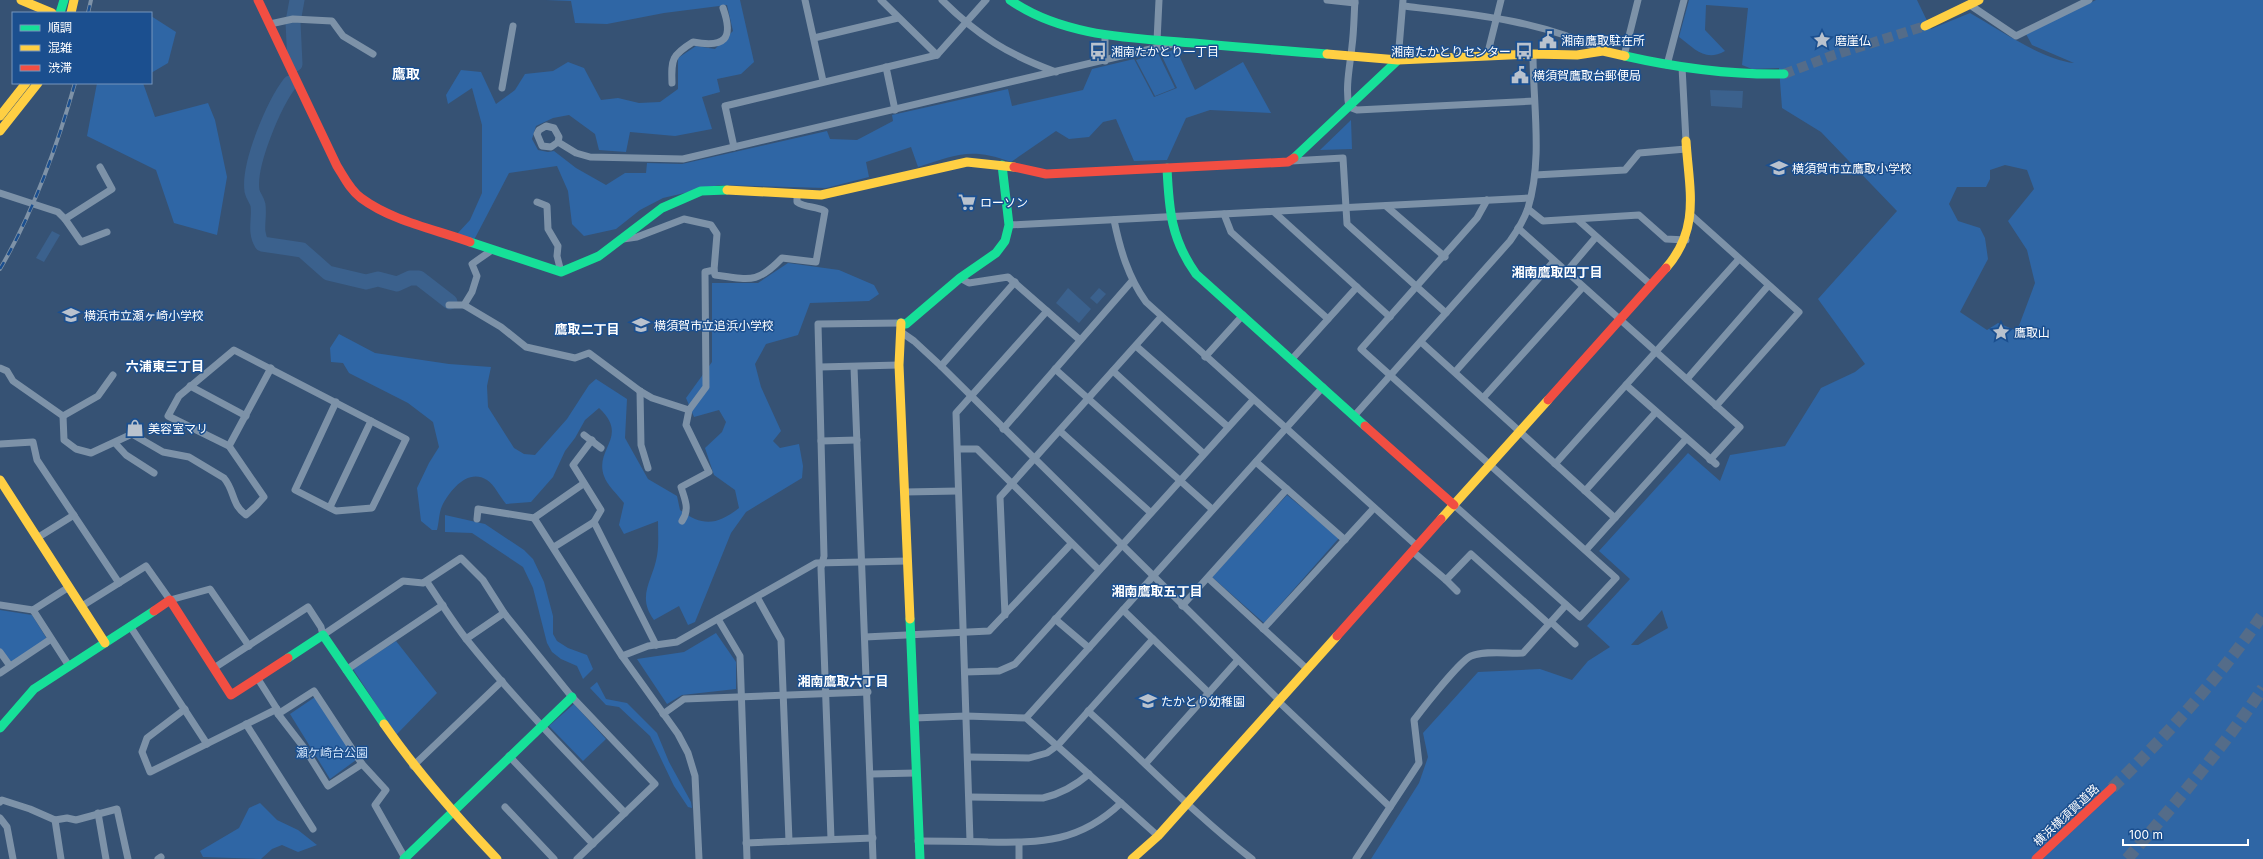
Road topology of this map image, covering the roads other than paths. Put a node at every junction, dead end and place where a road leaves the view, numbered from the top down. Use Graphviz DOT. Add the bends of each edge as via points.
graph roads {
  1 [pos="21,0"];
  2 [pos="64,0"];
  3 [pos="74,0"];
  4 [pos="258,0"];
  5 [pos="805,0"];
  6 [pos="881,0"];
  7 [pos="942,0"];
  8 [pos="986,0"];
  9 [pos="1010,0"];
  10 [pos="1159,0"];
  11 [pos="1327,0"];
  12 [pos="1501,0"];
  13 [pos="1638,0"];
  14 [pos="1684,0"];
  15 [pos="1979,0"];
  16 [pos="2089,0"];
  17 [pos="1355,1"];
  18 [pos="1403,3"];
  19 [pos="1970,5"];
  20 [pos="723,8"];
  21 [pos="50,12"];
  22 [pos="60,12"];
  23 [pos="71,12"];
  24 [pos="1497,17"];
  25 [pos="898,18"];
  26 [pos="270,24"];
  27 [pos="966,24"];
  28 [pos="513,26"];
  29 [pos="1925,26"];
  30 [pos="1105,36"];
  31 [pos="814,38"];
  32 [pos="1157,41"];
  33 [pos="1175,43"];
  34 [pos="1603,51"];
  35 [pos="373,54"];
  36 [pos="1533,54"];
  37 [pos="937,55"];
  38 [pos="1349,56"];
  39 [pos="1487,56"];
  40 [pos="1624,56"];
  41 [pos="1398,60"];
  42 [pos="1105,61"];
  43 [pos="1667,65"];
  44 [pos="886,67"];
  45 [pos="1682,67"];
  46 [pos="1057,72"];
  47 [pos="1784,74"];
  48 [pos="823,81"];
  49 [pos="672,83"];
  50 [pos="25,84"];
  51 [pos="37,84"];
  52 [pos="502,88"];
  53 [pos="1534,101"];
  54 [pos="1349,107"];
  55 [pos="895,110"];
  56 [pos="1,113"];
  57 [pos="10,120"];
  58 [pos="0,132"];
  59 [pos="558,142"];
  60 [pos="1686,145"];
  61 [pos="734,148"];
  62 [pos="1288,162"];
  63 [pos="1002,165"];
  64 [pos="100,167"];
  65 [pos="1167,168"];
  66 [pos="1535,175"];
  67 [pos="0,193"];
  68 [pos="797,194"];
  69 [pos="1530,198"];
  70 [pos="1487,200"];
  71 [pos="537,202"];
  72 [pos="1386,206"];
  73 [pos="1346,208"];
  74 [pos="1528,209"];
  75 [pos="1274,212"];
  76 [pos="1224,214"];
  77 [pos="1691,215"];
  78 [pos="1170,216"];
  79 [pos="65,219"];
  80 [pos="1114,220"];
  81 [pos="1578,220"];
  82 [pos="1009,225"];
  83 [pos="1518,228"];
  84 [pos="106,232"];
  85 [pos="1596,237"];
  86 [pos="623,239"];
  87 [pos="1686,240"];
  88 [pos="492,250"];
  89 [pos="1445,257"];
  90 [pos="1739,259"];
  91 [pos="1554,261"];
  92 [pos="714,270"];
  93 [pos="1567,271"];
  94 [pos="560,272"];
  95 [pos="960,278"];
  96 [pos="1132,280"];
  97 [pos="1015,282"];
  98 [pos="1651,285"];
  99 [pos="1768,286"];
  100 [pos="1357,287"];
  101 [pos="1418,287"];
  102 [pos="1583,288"];
  103 [pos="464,305"];
  104 [pos="449,306"];
  105 [pos="1047,311"];
  106 [pos="1446,313"];
  107 [pos="1243,315"];
  108 [pos="1161,317"];
  109 [pos="1390,317"];
  110 [pos="1328,319"];
  111 [pos="1621,319"];
  112 [pos="901,327"];
  113 [pos="1080,340"];
  114 [pos="1421,342"];
  115 [pos="1136,346"];
  116 [pos="1656,351"];
  117 [pos="1205,357"];
  118 [pos="1292,360"];
  119 [pos="899,365"];
  120 [pos="941,366"];
  121 [pos="854,367"];
  122 [pos="0,368"];
  123 [pos="271,368"];
  124 [pos="820,368"];
  125 [pos="1055,369"];
  126 [pos="1113,371"];
  127 [pos="1455,372"];
  128 [pos="114,375"];
  129 [pos="1390,376"];
  130 [pos="1687,379"];
  131 [pos="1626,385"];
  132 [pos="190,386"];
  133 [pos="1323,387"];
  134 [pos="640,391"];
  135 [pos="971,397"];
  136 [pos="1088,398"];
  137 [pos="1483,398"];
  138 [pos="1253,400"];
  139 [pos="336,402"];
  140 [pos="1716,406"];
  141 [pos="689,410"];
  142 [pos="1656,412"];
  143 [pos="1354,415"];
  144 [pos="63,416"];
  145 [pos="246,416"];
  146 [pos="371,421"];
  147 [pos="1227,426"];
  148 [pos="1284,428"];
  149 [pos="1003,429"];
  150 [pos="1060,430"];
  151 [pos="1520,433"];
  152 [pos="584,434"];
  153 [pos="1686,439"];
  154 [pos="592,440"];
  155 [pos="857,440"];
  156 [pos="821,441"];
  157 [pos="115,443"];
  158 [pos="0,444"];
  159 [pos="229,446"];
  160 [pos="602,448"];
  161 [pos="958,450"];
  162 [pos="1203,452"];
  163 [pos="1034,460"];
  164 [pos="1256,462"];
  165 [pos="1555,464"];
  166 [pos="1490,465"];
  167 [pos="648,468"];
  168 [pos="154,473"];
  169 [pos="0,480"];
  170 [pos="1180,481"];
  171 [pos="583,484"];
  172 [pos="1012,484"];
  173 [pos="1287,489"];
  174 [pos="958,491"];
  175 [pos="1585,491"];
  176 [pos="904,492"];
  177 [pos="1454,505"];
  178 [pos="330,507"];
  179 [pos="1374,508"];
  180 [pos="1212,509"];
  181 [pos="1150,512"];
  182 [pos="74,515"];
  183 [pos="534,518"];
  184 [pos="1615,518"];
  185 [pos="477,519"];
  186 [pos="682,521"];
  187 [pos="594,522"];
  188 [pos="37,538"];
  189 [pos="1345,540"];
  190 [pos="1071,544"];
  191 [pos="1122,546"];
  192 [pos="554,547"];
  193 [pos="1415,549"];
  194 [pos="1586,550"];
  195 [pos="907,561"];
  196 [pos="862,562"];
  197 [pos="822,563"];
  198 [pos="1099,570"];
  199 [pos="1152,576"];
  200 [pos="1208,578"];
  201 [pos="1446,580"];
  202 [pos="427,582"];
  203 [pos="119,583"];
  204 [pos="69,587"];
  205 [pos="1457,591"];
  206 [pos="757,597"];
  207 [pos="170,600"];
  208 [pos="1566,605"];
  209 [pos="0,606"];
  210 [pos="82,606"];
  211 [pos="443,606"];
  212 [pos="1182,606"];
  213 [pos="33,610"];
  214 [pos="1123,610"];
  215 [pos="504,612"];
  216 [pos="1005,615"];
  217 [pos="718,619"];
  218 [pos="1055,619"];
  219 [pos="1550,623"];
  220 [pos="130,626"];
  221 [pos="1263,629"];
  222 [pos="964,634"];
  223 [pos="323,635"];
  224 [pos="911,635"];
  225 [pos="865,637"];
  226 [pos="51,639"];
  227 [pos="466,639"];
  228 [pos="1153,639"];
  229 [pos="106,643"];
  230 [pos="1575,644"];
  231 [pos="656,645"];
  232 [pos="249,646"];
  233 [pos="1089,648"];
  234 [pos="0,652"];
  235 [pos="622,656"];
  236 [pos="1237,661"];
  237 [pos="10,666"];
  238 [pos="69,666"];
  239 [pos="214,668"];
  240 [pos="1307,669"];
  241 [pos="346,670"];
  242 [pos="0,672"];
  243 [pos="965,672"];
  244 [pos="258,679"];
  245 [pos="502,681"];
  246 [pos="826,692"];
  247 [pos="868,692"];
  248 [pos="1209,693"];
  249 [pos="784,695"];
  250 [pos="572,697"];
  251 [pos="741,697"];
  252 [pos="1278,701"];
  253 [pos="185,709"];
  254 [pos="278,711"];
  255 [pos="1088,711"];
  256 [pos="663,714"];
  257 [pos="966,716"];
  258 [pos="914,718"];
  259 [pos="1026,718"];
  260 [pos="246,724"];
  261 [pos="541,726"];
  262 [pos="0,728"];
  263 [pos="207,744"];
  264 [pos="1058,746"];
  265 [pos="509,756"];
  266 [pos="968,757"];
  267 [pos="1146,762"];
  268 [pos="362,764"];
  269 [pos="413,766"];
  270 [pos="916,773"];
  271 [pos="871,774"];
  272 [pos="1089,774"];
  273 [pos="2112,788"];
  274 [pos="970,797"];
  275 [pos="0,802"];
  276 [pos="1121,803"];
  277 [pos="1187,803"];
  278 [pos="505,807"];
  279 [pos="1390,807"];
  280 [pos="452,812"];
  281 [pos="98,813"];
  282 [pos="625,813"];
  283 [pos="0,818"];
  284 [pos="55,820"];
  285 [pos="313,829"];
  286 [pos="1158,836"];
  287 [pos="873,838"];
  288 [pos="831,839"];
  289 [pos="789,841"];
  290 [pos="918,841"];
  291 [pos="970,842"];
  292 [pos="746,843"];
  293 [pos="1019,843"];
  294 [pos="593,844"];
  295 [pos="494,858"];
  296 [pos="13,859"];
  297 [pos="61,859"];
  298 [pos="106,859"];
  299 [pos="128,859"];
  300 [pos="404,859"];
  301 [pos="554,859"];
  302 [pos="577,859"];
  303 [pos="698,859"];
  304 [pos="747,859"];
  305 [pos="873,859"];
  306 [pos="920,859"];
  307 [pos="1019,859"];
  308 [pos="1132,859"];
  309 [pos="1252,859"];
  310 [pos="1356,859"];
  311 [pos="2036,859"];
  1 -- 21 [label="main road"];
  2 -- 22 [label="main road"];
  3 -- 23 [label="main road"];
  4 -- 26 [label="main road"];
  5 -- 31 [label="street"];
  6 -- 25 [label="street"];
  7 -- 27 [label="street"];
  8 -- 27 [label="street"];
  9 -- 30 [label="main road" via="1023,9 1052,21"];
  10 -- 32 [label="street"];
  11 -- 17 [label="street"];
  12 -- 24 [label="street"];
  13 -- 40 [label="street"];
  14 -- 43 [label="street"];
  15 -- 19 [label="main road"];
  16 -- 19 [label="street" via="2016,36"];
  17 -- 38 [label="street" via="1352,48"];
  18 -- 24 [label="street"];
  18 -- 41 [label="street"];
  19 -- 29 [label="main road"];
  20 -- 49 [label="street" via="729,33 715,43 708,45 693,42 682,49 673,57"];
  24 -- 34 [label="street" via="1575,38"];
  24 -- 39 [label="street"];
  25 -- 31 [label="street"];
  25 -- 37 [label="street"];
  26 -- 35 [label="street" via="293,19 332,21 343,36"];
  26 -- 88 [label="main road" via="337,166 350,188 365,201 388,214"];
  27 -- 37 [label="street"];
  27 -- 46 [label="street" via="1012,53"];
  28 -- 52 [label="street"];
  30 -- 32 [label="main road"];
  30 -- 42 [label="street"];
  31 -- 48 [label="street"];
  32 -- 33 [label="main road"];
  33 -- 38 [label="main road"];
  33 -- 42 [label="street"];
  34 -- 36 [label="main road" via="1577,56"];
  34 -- 40 [label="main road"];
  36 -- 39 [label="main road"];
  36 -- 53 [label="street"];
  37 -- 44 [label="street"];
  38 -- 41 [label="main road"];
  38 -- 54 [label="street"];
  39 -- 41 [label="main road"];
  40 -- 43 [label="main road"];
  41 -- 54 [label="main road"];
  42 -- 46 [label="street"];
  43 -- 45 [label="main road"];
  44 -- 48 [label="street"];
  44 -- 55 [label="street"];
  45 -- 47 [label="main road" via="1744,75"];
  45 -- 60 [label="street"];
  46 -- 55 [label="street"];
  48 -- 61 [label="street" via="725,106"];
  50 -- 56 [label="main road"];
  51 -- 57 [label="main road"];
  53 -- 54 [label="street" via="1357,110"];
  53 -- 66 [label="street"];
  54 -- 62 [label="main road" via="1297,157"];
  55 -- 61 [label="street"];
  56 -- 57 [label="street"];
  57 -- 58 [label="main road"];
  59 -- 61 [label="street" via="576,153 590,157 683,159"];
  60 -- 66 [label="street" via="1639,153 1625,170"];
  60 -- 77 [label="main road"];
  62 -- 65 [label="main road"];
  62 -- 73 [label="street" via="1343,158"];
  63 -- 65 [label="main road" via="1046,174"];
  63 -- 68 [label="main road" via="967,162 821,195"];
  63 -- 82 [label="main road"];
  64 -- 79 [label="street" via="112,189"];
  65 -- 78 [label="main road"];
  66 -- 69 [label="street"];
  67 -- 79 [label="street" via="58,212"];
  68 -- 86 [label="main road" via="726,190 701,192 662,208"];
  68 -- 92 [label="street" via="797,202 802,206 825,211 816,262 782,258 764,275 747,279 715,275"];
  69 -- 70 [label="street"];
  69 -- 74 [label="street"];
  70 -- 72 [label="street"];
  70 -- 89 [label="street" via="1477,218"];
  71 -- 94 [label="street" via="547,206 548,228 558,246"];
  72 -- 73 [label="street"];
  72 -- 89 [label="street"];
  73 -- 75 [label="street"];
  73 -- 101 [label="street" via="1347,224"];
  74 -- 81 [label="street" via="1543,221"];
  74 -- 83 [label="street"];
  75 -- 76 [label="street"];
  75 -- 100 [label="street"];
  76 -- 78 [label="street"];
  76 -- 110 [label="street" via="1231,232"];
  77 -- 87 [label="main road"];
  77 -- 90 [label="street"];
  78 -- 80 [label="street"];
  78 -- 107 [label="main road" via="1176,241 1188,264"];
  79 -- 84 [label="street" via="81,242"];
  80 -- 82 [label="street"];
  80 -- 96 [label="street"];
  81 -- 85 [label="street"];
  81 -- 87 [label="street" via="1639,215 1666,239"];
  82 -- 95 [label="main road" via="1005,241 996,253"];
  83 -- 91 [label="street"];
  83 -- 106 [label="street" via="1510,241"];
  85 -- 93 [label="street"];
  85 -- 98 [label="street"];
  86 -- 92 [label="street" via="637,237 684,219 711,225 717,234"];
  86 -- 94 [label="main road" via="599,256"];
  87 -- 98 [label="main road" via="1678,254"];
  88 -- 94 [label="main road"];
  88 -- 103 [label="street" via="472,264 477,276"];
  89 -- 101 [label="street"];
  90 -- 99 [label="street"];
  90 -- 116 [label="street"];
  91 -- 93 [label="street"];
  91 -- 127 [label="street"];
  92 -- 141 [label="street" via="705,272 706,387"];
  93 -- 102 [label="street"];
  95 -- 97 [label="street" via="969,283 1008,277"];
  95 -- 112 [label="main road"];
  96 -- 108 [label="street" via="1146,302"];
  96 -- 113 [label="street"];
  97 -- 105 [label="street"];
  97 -- 120 [label="street"];
  98 -- 111 [label="main road"];
  99 -- 130 [label="street"];
  99 -- 140 [label="street" via="1799,312"];
  100 -- 109 [label="street"];
  100 -- 110 [label="street"];
  101 -- 106 [label="street"];
  101 -- 109 [label="street"];
  102 -- 111 [label="street"];
  102 -- 137 [label="street"];
  103 -- 104 [label="street"];
  103 -- 134 [label="street" via="501,327 526,347 575,358 589,353"];
  105 -- 113 [label="street"];
  105 -- 135 [label="street"];
  106 -- 114 [label="street"];
  107 -- 117 [label="street"];
  107 -- 118 [label="main road"];
  108 -- 115 [label="street"];
  108 -- 117 [label="street"];
  109 -- 129 [label="street" via="1362,349"];
  110 -- 118 [label="street"];
  111 -- 116 [label="street"];
  111 -- 151 [label="main road"];
  112 -- 119 [label="main road"];
  112 -- 120 [label="street"];
  112 -- 124 [label="street" via="818,324"];
  113 -- 125 [label="street"];
  114 -- 127 [label="street"];
  114 -- 129 [label="street"];
  115 -- 126 [label="street"];
  115 -- 147 [label="street"];
  116 -- 130 [label="street"];
  116 -- 131 [label="street"];
  117 -- 138 [label="street"];
  118 -- 133 [label="main road"];
  119 -- 121 [label="street"];
  119 -- 176 [label="main road"];
  120 -- 135 [label="street"];
  121 -- 124 [label="street"];
  121 -- 155 [label="street"];
  122 -- 144 [label="street" via="7,371 13,381"];
  123 -- 132 [label="street" via="234,350"];
  123 -- 139 [label="street"];
  123 -- 145 [label="street"];
  124 -- 156 [label="street"];
  125 -- 136 [label="street"];
  125 -- 149 [label="street"];
  126 -- 136 [label="street"];
  126 -- 162 [label="street"];
  127 -- 137 [label="street"];
  128 -- 144 [label="street" via="98,396"];
  129 -- 143 [label="street"];
  129 -- 166 [label="street"];
  130 -- 140 [label="street"];
  131 -- 142 [label="street"];
  131 -- 165 [label="street"];
  132 -- 145 [label="street"];
  132 -- 159 [label="street" via="179,396 168,416"];
  133 -- 143 [label="main road"];
  133 -- 148 [label="street"];
  134 -- 141 [label="street" via="652,398"];
  134 -- 167 [label="street" via="641,445"];
  135 -- 149 [label="street"];
  135 -- 161 [label="street" via="956,413"];
  136 -- 150 [label="street"];
  136 -- 170 [label="street"];
  137 -- 151 [label="street"];
  138 -- 147 [label="street"];
  138 -- 148 [label="street"];
  139 -- 146 [label="street"];
  139 -- 178 [label="street" via="295,490"];
  140 -- 153 [label="street" via="1740,427 1713,462"];
  141 -- 186 [label="street" via="686,425 709,472 681,487 687,502"];
  142 -- 153 [label="street"];
  142 -- 175 [label="street"];
  143 -- 177 [label="main road"];
  144 -- 157 [label="street" via="64,440 76,449 91,453"];
  145 -- 159 [label="street"];
  146 -- 178 [label="street"];
  146 -- 178 [label="street" via="406,439 372,508 336,511"];
  147 -- 162 [label="street"];
  148 -- 164 [label="street"];
  148 -- 179 [label="street"];
  149 -- 163 [label="street"];
  150 -- 163 [label="street"];
  150 -- 181 [label="street"];
  151 -- 165 [label="street"];
  151 -- 166 [label="main road"];
  152 -- 154 [label="street"];
  153 -- 184 [label="street"];
  154 -- 160 [label="street"];
  154 -- 171 [label="street" via="573,465"];
  155 -- 156 [label="street"];
  155 -- 196 [label="street"];
  156 -- 197 [label="street"];
  157 -- 159 [label="street" via="132,434 163,452 189,457 224,478 229,484 237,509 246,514 264,497"];
  157 -- 168 [label="street" via="126,455"];
  158 -- 182 [label="street" via="32,442 37,460"];
  161 -- 172 [label="street" via="977,449"];
  161 -- 174 [label="street"];
  162 -- 170 [label="street"];
  163 -- 172 [label="street"];
  163 -- 191 [label="street"];
  164 -- 173 [label="street"];
  164 -- 180 [label="street"];
  165 -- 175 [label="street"];
  166 -- 177 [label="main road"];
  166 -- 194 [label="street"];
  169 -- 188 [label="main road"];
  170 -- 180 [label="street"];
  170 -- 181 [label="street"];
  171 -- 183 [label="street"];
  171 -- 187 [label="street" via="601,510"];
  172 -- 190 [label="street"];
  172 -- 216 [label="street" via="1000,497"];
  173 -- 189 [label="street"];
  173 -- 200 [label="street"];
  174 -- 176 [label="street"];
  174 -- 222 [label="street"];
  175 -- 184 [label="street"];
  176 -- 195 [label="main road"];
  177 -- 193 [label="main road"];
  177 -- 208 [label="street"];
  179 -- 189 [label="street"];
  179 -- 193 [label="street"];
  180 -- 199 [label="street"];
  181 -- 191 [label="street"];
  182 -- 188 [label="street"];
  182 -- 203 [label="street"];
  183 -- 185 [label="street" via="478,509"];
  183 -- 192 [label="street"];
  184 -- 194 [label="street"];
  187 -- 192 [label="street"];
  187 -- 231 [label="street"];
  188 -- 204 [label="main road"];
  189 -- 221 [label="street"];
  190 -- 198 [label="street"];
  190 -- 216 [label="street"];
  191 -- 198 [label="street"];
  191 -- 199 [label="street"];
  192 -- 235 [label="street"];
  193 -- 201 [label="street"];
  193 -- 240 [label="main road"];
  194 -- 208 [label="street" via="1616,578 1580,617"];
  195 -- 196 [label="street"];
  195 -- 224 [label="main road"];
  196 -- 197 [label="street"];
  196 -- 225 [label="street"];
  197 -- 206 [label="street" via="816,563"];
  197 -- 246 [label="street"];
  198 -- 218 [label="street"];
  199 -- 212 [label="street"];
  199 -- 214 [label="street"];
  200 -- 212 [label="street"];
  200 -- 221 [label="street"];
  201 -- 205 [label="street"];
  201 -- 219 [label="street" via="1471,554"];
  202 -- 211 [label="street"];
  202 -- 215 [label="street" via="461,558 482,580"];
  202 -- 223 [label="street" via="402,581"];
  203 -- 207 [label="street" via="146,566"];
  203 -- 210 [label="street"];
  204 -- 210 [label="main road"];
  204 -- 213 [label="street"];
  206 -- 217 [label="street"];
  206 -- 249 [label="street" via="781,640"];
  207 -- 220 [label="main road"];
  207 -- 232 [label="street" via="210,589"];
  207 -- 239 [label="main road"];
  208 -- 219 [label="street"];
  209 -- 213 [label="street"];
  210 -- 229 [label="main road"];
  211 -- 227 [label="street"];
  211 -- 241 [label="street"];
  212 -- 236 [label="street"];
  213 -- 226 [label="street"];
  214 -- 228 [label="street"];
  214 -- 233 [label="street"];
  215 -- 227 [label="street"];
  215 -- 250 [label="street"];
  216 -- 222 [label="street" via="989,631"];
  217 -- 231 [label="street" via="677,642"];
  217 -- 251 [label="street" via="740,656"];
  218 -- 233 [label="street"];
  218 -- 243 [label="street" via="1015,664 999,671"];
  219 -- 230 [label="street"];
  219 -- 279 [label="street" via="1523,653 1469,656 1439,688 1414,720 1419,763"];
  220 -- 229 [label="main road"];
  220 -- 253 [label="street"];
  221 -- 240 [label="street"];
  222 -- 224 [label="street"];
  222 -- 243 [label="street"];
  223 -- 232 [label="street" via="321,627 308,608"];
  223 -- 241 [label="main road"];
  223 -- 244 [label="main road"];
  224 -- 225 [label="street"];
  224 -- 258 [label="main road"];
  225 -- 247 [label="street"];
  226 -- 237 [label="street"];
  226 -- 238 [label="street"];
  227 -- 245 [label="street"];
  228 -- 248 [label="street"];
  228 -- 255 [label="street"];
  229 -- 238 [label="main road"];
  231 -- 235 [label="street"];
  232 -- 239 [label="street"];
  233 -- 259 [label="street"];
  234 -- 237 [label="street"];
  235 -- 256 [label="street"];
  236 -- 248 [label="street"];
  236 -- 252 [label="street"];
  237 -- 242 [label="street"];
  238 -- 262 [label="main road" via="34,689 20,702"];
  239 -- 244 [label="main road" via="231,695"];
  240 -- 252 [label="main road"];
  241 -- 269 [label="main road"];
  243 -- 257 [label="street"];
  244 -- 254 [label="street"];
  245 -- 261 [label="street"];
  245 -- 269 [label="street"];
  246 -- 247 [label="street"];
  246 -- 249 [label="street"];
  246 -- 288 [label="street"];
  247 -- 271 [label="street"];
  248 -- 267 [label="street"];
  249 -- 251 [label="street"];
  249 -- 289 [label="street"];
  250 -- 261 [label="main road"];
  250 -- 282 [label="street" via="655,784"];
  251 -- 256 [label="street" via="684,699"];
  251 -- 292 [label="street"];
  252 -- 277 [label="main road"];
  252 -- 279 [label="street"];
  253 -- 263 [label="street"];
  253 -- 263 [label="street" via="147,738 142,752 150,772"];
  254 -- 260 [label="street"];
  254 -- 268 [label="street" via="314,691"];
  254 -- 268 [label="street" via="328,786"];
  255 -- 264 [label="street"];
  255 -- 267 [label="street"];
  256 -- 303 [label="street" via="684,744 695,776"];
  257 -- 258 [label="street"];
  257 -- 259 [label="street"];
  257 -- 266 [label="street"];
  258 -- 270 [label="main road"];
  259 -- 264 [label="street"];
  260 -- 263 [label="street"];
  260 -- 285 [label="street"];
  261 -- 265 [label="main road"];
  261 -- 282 [label="street"];
  264 -- 266 [label="street" via="1047,753 1028,758"];
  264 -- 272 [label="street"];
  265 -- 280 [label="main road"];
  265 -- 294 [label="street"];
  266 -- 274 [label="street"];
  267 -- 277 [label="street"];
  268 -- 300 [label="street" via="386,790 375,805"];
  269 -- 280 [label="main road"];
  270 -- 271 [label="street"];
  270 -- 290 [label="main road"];
  271 -- 287 [label="street"];
  272 -- 274 [label="street" via="1077,784 1043,798"];
  272 -- 276 [label="street"];
  273 -- 311 [label="main road, 横浜横須賀道路"];
  274 -- 291 [label="street"];
  275 -- 284 [label="street" via="2,800 30,809"];
  276 -- 286 [label="street"];
  276 -- 293 [label="street" via="1094,825 1068,836 1039,843"];
  277 -- 286 [label="main road"];
  277 -- 309 [label="street"];
  278 -- 301 [label="street"];
  279 -- 310 [label="street"];
  280 -- 295 [label="main road"];
  280 -- 300 [label="main road"];
  281 -- 284 [label="street" via="76,820"];
  281 -- 298 [label="street"];
  281 -- 299 [label="street" via="118,809"];
  282 -- 294 [label="street"];
  283 -- 296 [label="street" via="7,827"];
  284 -- 297 [label="street"];
  286 -- 308 [label="main road"];
  287 -- 288 [label="street"];
  287 -- 305 [label="street"];
  288 -- 289 [label="street"];
  289 -- 292 [label="street"];
  290 -- 291 [label="street"];
  290 -- 306 [label="main road"];
  291 -- 293 [label="street"];
  292 -- 304 [label="street"];
  293 -- 307 [label="street"];
  294 -- 302 [label="street"];
}
